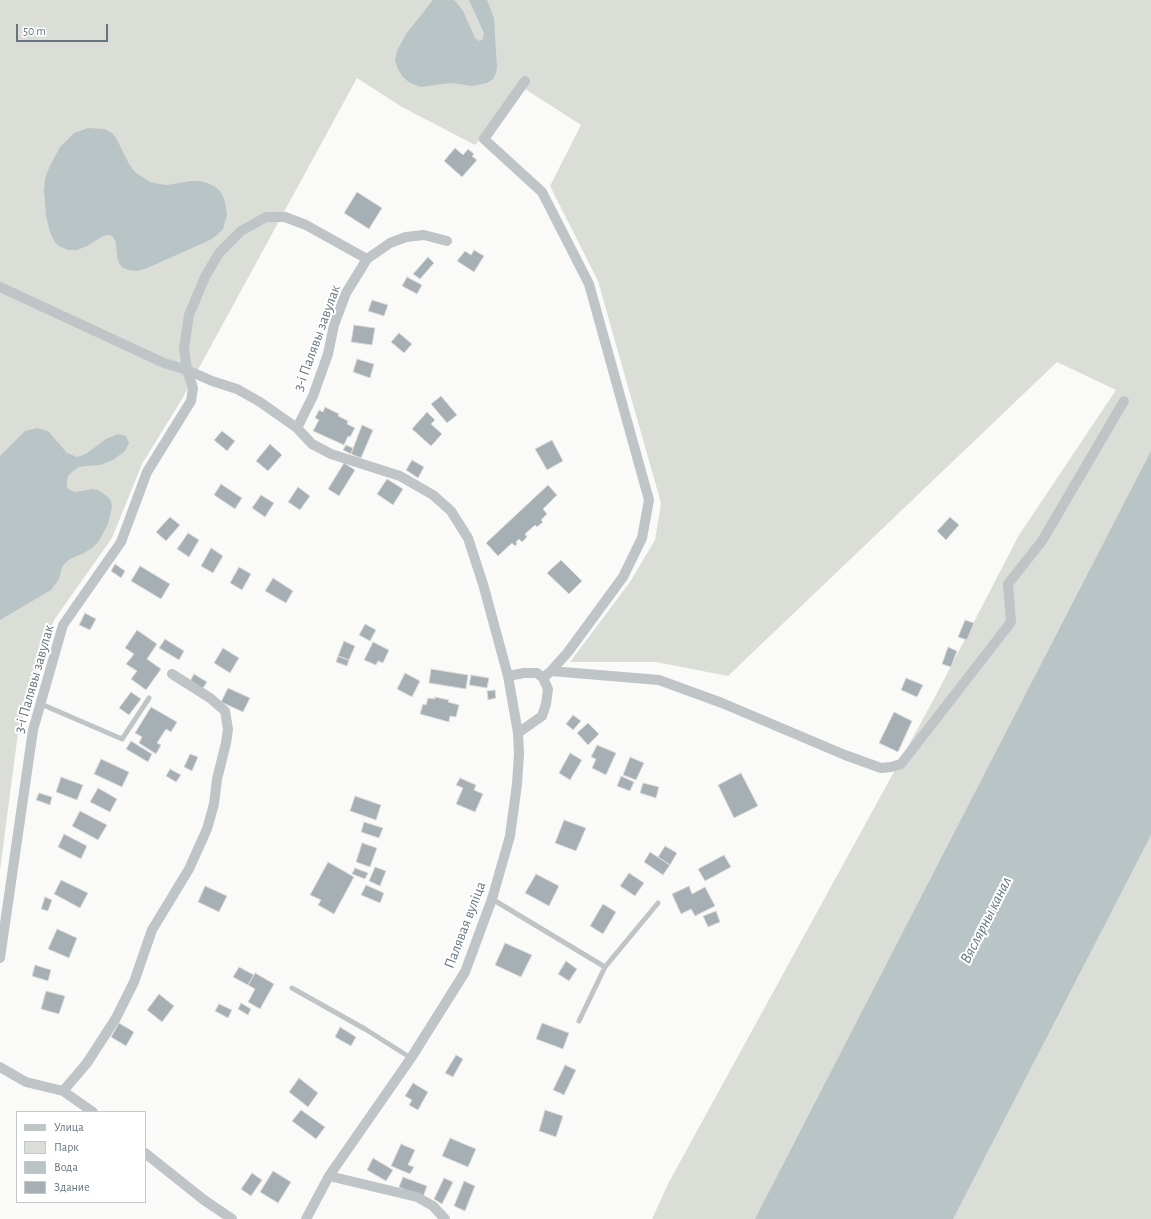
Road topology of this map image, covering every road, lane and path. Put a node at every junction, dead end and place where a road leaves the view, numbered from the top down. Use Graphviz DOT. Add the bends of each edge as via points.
graph roads {
  1 [pos="525,81"];
  2 [pos="447,241"];
  3 [pos="367,259"];
  4 [pos="0,287"];
  5 [pos="188,370"];
  6 [pos="1124,401"];
  7 [pos="297,428"];
  8 [pos="172,674"];
  9 [pos="547,674"];
  10 [pos="508,676"];
  11 [pos="149,698"];
  12 [pos="41,704"];
  13 [pos="518,734"];
  14 [pos="492,899"];
  15 [pos="658,903"];
  16 [pos="0,958"];
  17 [pos="606,967"];
  18 [pos="292,988"];
  19 [pos="579,1021"];
  20 [pos="411,1058"];
  21 [pos="0,1067"];
  22 [pos="63,1091"];
  23 [pos="91,1111"];
  24 [pos="146,1154"];
  25 [pos="329,1176"];
  26 [pos="232,1219"];
  27 [pos="306,1219"];
  28 [pos="445,1219"];
  1 -- 9 [label="street" via="484,139 542,192 589,284 649,500 642,538 623,577 568,652"];
  2 -- 3 [label="street, 3-і Палявы завулак" via="424,235 406,237 390,243"];
  3 -- 5 [label="street, 3-і Палявы завулак" via="306,225 285,217 266,217 241,231 219,253 205,277 189,315 184,348"];
  3 -- 7 [label="street, 3-і Палявы завулак" via="346,293 313,396"];
  4 -- 5 [label="street" via="164,363"];
  5 -- 7 [label="street" via="237,389"];
  5 -- 12 [label="street, 3-і Палявы завулак" via="193,388 191,401 147,472 121,542 63,625"];
  6 -- 9 [label="street" via="1042,541 1008,584 1011,622 901,764 881,768 659,680"];
  7 -- 10 [label="street, Палявая вуліца" via="312,444 331,454 400,476 434,495 452,511 468,538"];
  8 -- 22 [label="street" via="210,698 225,711 228,729 214,804 207,829 189,869 152,930 134,982 116,1018 87,1063"];
  9 -- 10 [label="street" via="524,673"];
  9 -- 13 [label="street" via="548,689 542,716"];
  10 -- 13 [label="street, Палявая вуліца"];
  11 -- 12 [label="lane" via="122,739"];
  12 -- 16 [label="street, 3-і Палявы завулак" via="33,730"];
  13 -- 14 [label="street, Палявая вуліца" via="518,784 510,836"];
  14 -- 17 [label="lane"];
  14 -- 20 [label="street, Палявая вуліца" via="465,972"];
  15 -- 17 [label="lane"];
  17 -- 19 [label="lane"];
  18 -- 20 [label="lane" via="365,1028"];
  20 -- 25 [label="street, Палявая вуліца"];
  21 -- 22 [label="street" via="26,1082"];
  22 -- 23 [label="street"];
  24 -- 26 [label="street"];
  25 -- 27 [label="street, Палявая вуліца"];
  25 -- 28 [label="street" via="417,1197 433,1206"];
}
